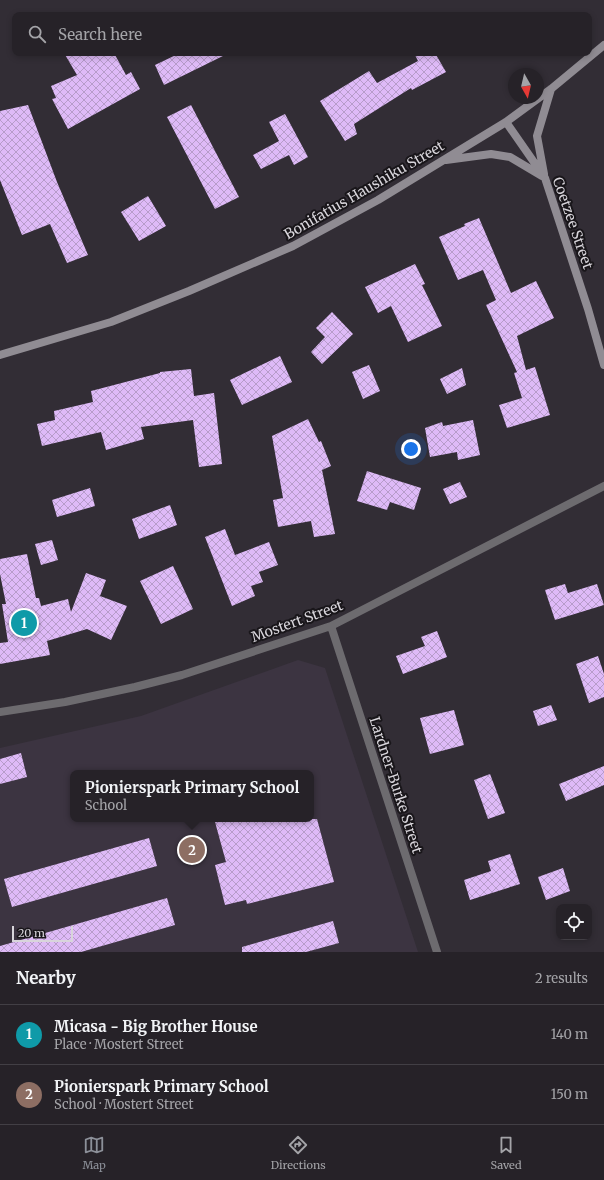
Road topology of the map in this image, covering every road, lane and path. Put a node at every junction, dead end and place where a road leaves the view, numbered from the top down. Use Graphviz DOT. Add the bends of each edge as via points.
graph roads {
  1 [pos="604,45"];
  2 [pos="592,55"];
  3 [pos="591,56"];
  4 [pos="551,89"];
  5 [pos="506,122"];
  6 [pos="443,160"];
  7 [pos="545,178"];
  8 [pos="0,355"];
  9 [pos="604,365"];
  10 [pos="604,486"];
  11 [pos="331,626"];
  12 [pos="0,712"];
  13 [pos="437,952"];
  1 -- 2 [label="street, Bonifatius Haushiku Street"];
  3 -- 4 [label="street, Bonifatius Haushiku Street"];
  4 -- 5 [label="street, Bonifatius Haushiku Street"];
  4 -- 7 [label="street" via="537,136"];
  5 -- 6 [label="street, Bonifatius Haushiku Street"];
  5 -- 7 [label="street, Coetzee Street"];
  6 -- 7 [label="street" via="491,154 510,157"];
  6 -- 8 [label="street, Bonifatius Haushiku Street" via="378,200 293,246 111,322"];
  7 -- 9 [label="street, Coetzee Street"];
  10 -- 11 [label="street, Mostert Street"];
  11 -- 12 [label="street, Mostert Street" via="135,687 65,702"];
  11 -- 13 [label="street, Lardner-Burke Street"];
}
